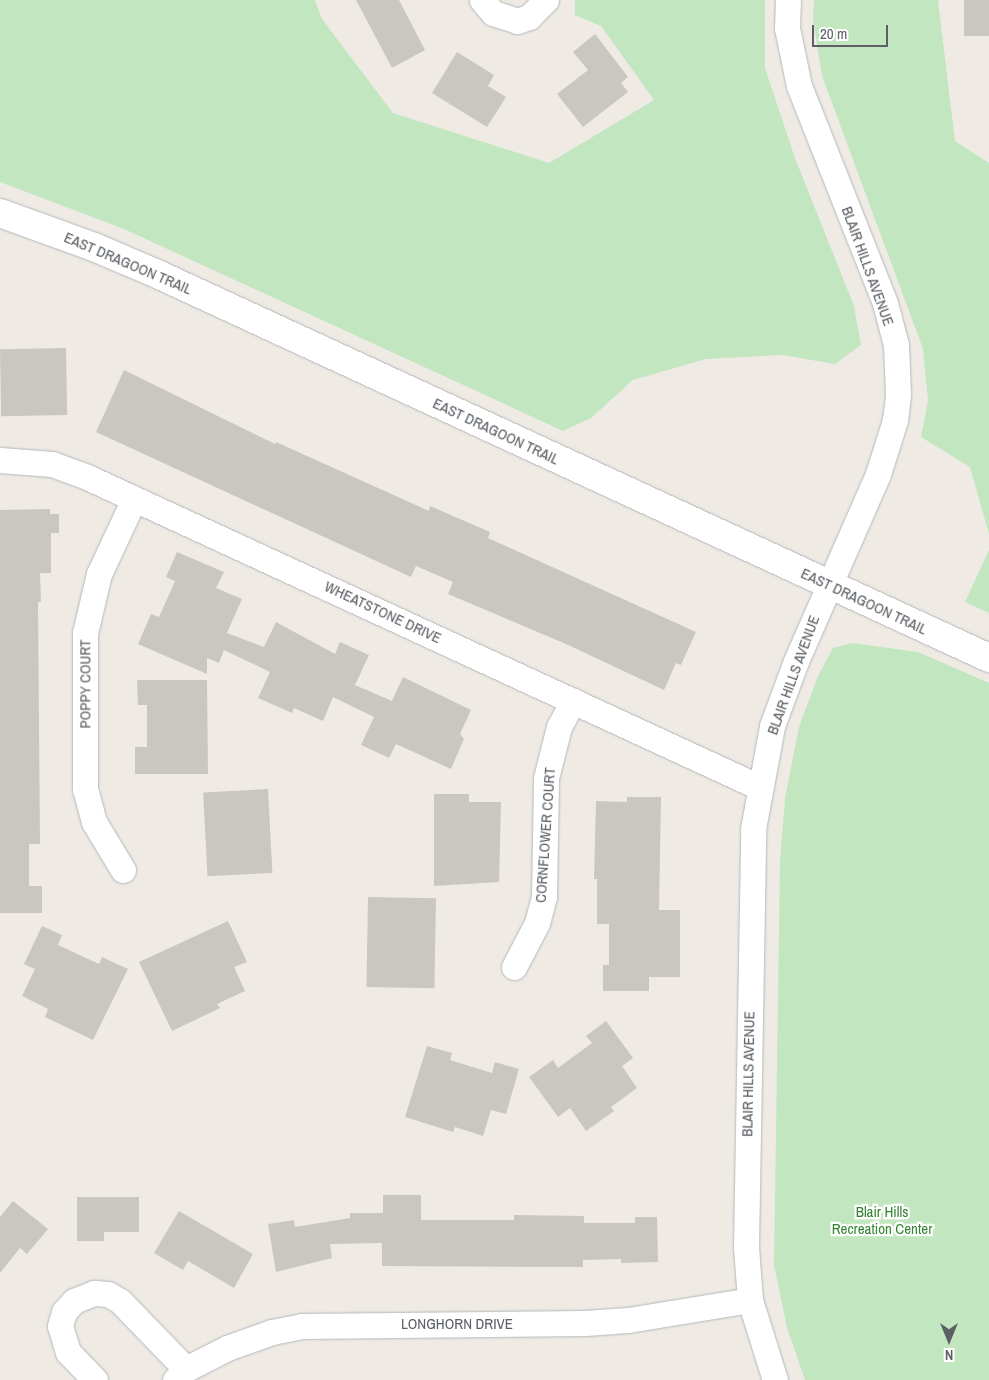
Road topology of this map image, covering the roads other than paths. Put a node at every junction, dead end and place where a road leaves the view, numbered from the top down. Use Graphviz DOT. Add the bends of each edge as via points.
graph roads {
  1 [pos="482,0"];
  2 [pos="546,0"];
  3 [pos="788,0"];
  4 [pos="0,213"];
  5 [pos="0,460"];
  6 [pos="134,498"];
  7 [pos="828,584"];
  8 [pos="989,658"];
  9 [pos="573,701"];
  10 [pos="759,787"];
  11 [pos="123,870"];
  12 [pos="514,968"];
  13 [pos="750,1300"];
  14 [pos="181,1375"];
  15 [pos="95,1380"];
  16 [pos="775,1380"];
  1 -- 2 [label="street" via="492,13 517,21 529,17"];
  3 -- 7 [label="street, BLAIR HILLS AVENUE" via="787,28 798,86 885,304 896,345 898,368 895,420 888,446"];
  4 -- 7 [label="street, EAST DRAGOON TRAIL" via="155,273"];
  5 -- 6 [label="street, WHEATSTONE DRIVE" via="52,464"];
  6 -- 9 [label="street, WHEATSTONE DRIVE"];
  6 -- 11 [label="street, POPPY COURT" via="99,574 85,633 85,789 94,822"];
  7 -- 8 [label="street, EAST DRAGOON TRAIL"];
  7 -- 10 [label="street, BLAIR HILLS AVENUE" via="772,726"];
  9 -- 10 [label="street, WHEATSTONE DRIVE"];
  9 -- 12 [label="street, CORNFLOWER COURT" via="559,728 546,778 544,896 537,923"];
  10 -- 13 [label="street, BLAIR HILLS AVENUE" via="750,893 746,1247"];
  13 -- 14 [label="street, LONGHORN DRIVE" via="628,1320 585,1323 302,1326 272,1332 227,1348"];
  13 -- 16 [label="street, BLAIR HILLS AVENUE"];
  14 -- 15 [label="street" via="120,1301 108,1294 94,1293 74,1301 64,1312 60,1326 68,1352"];
}
